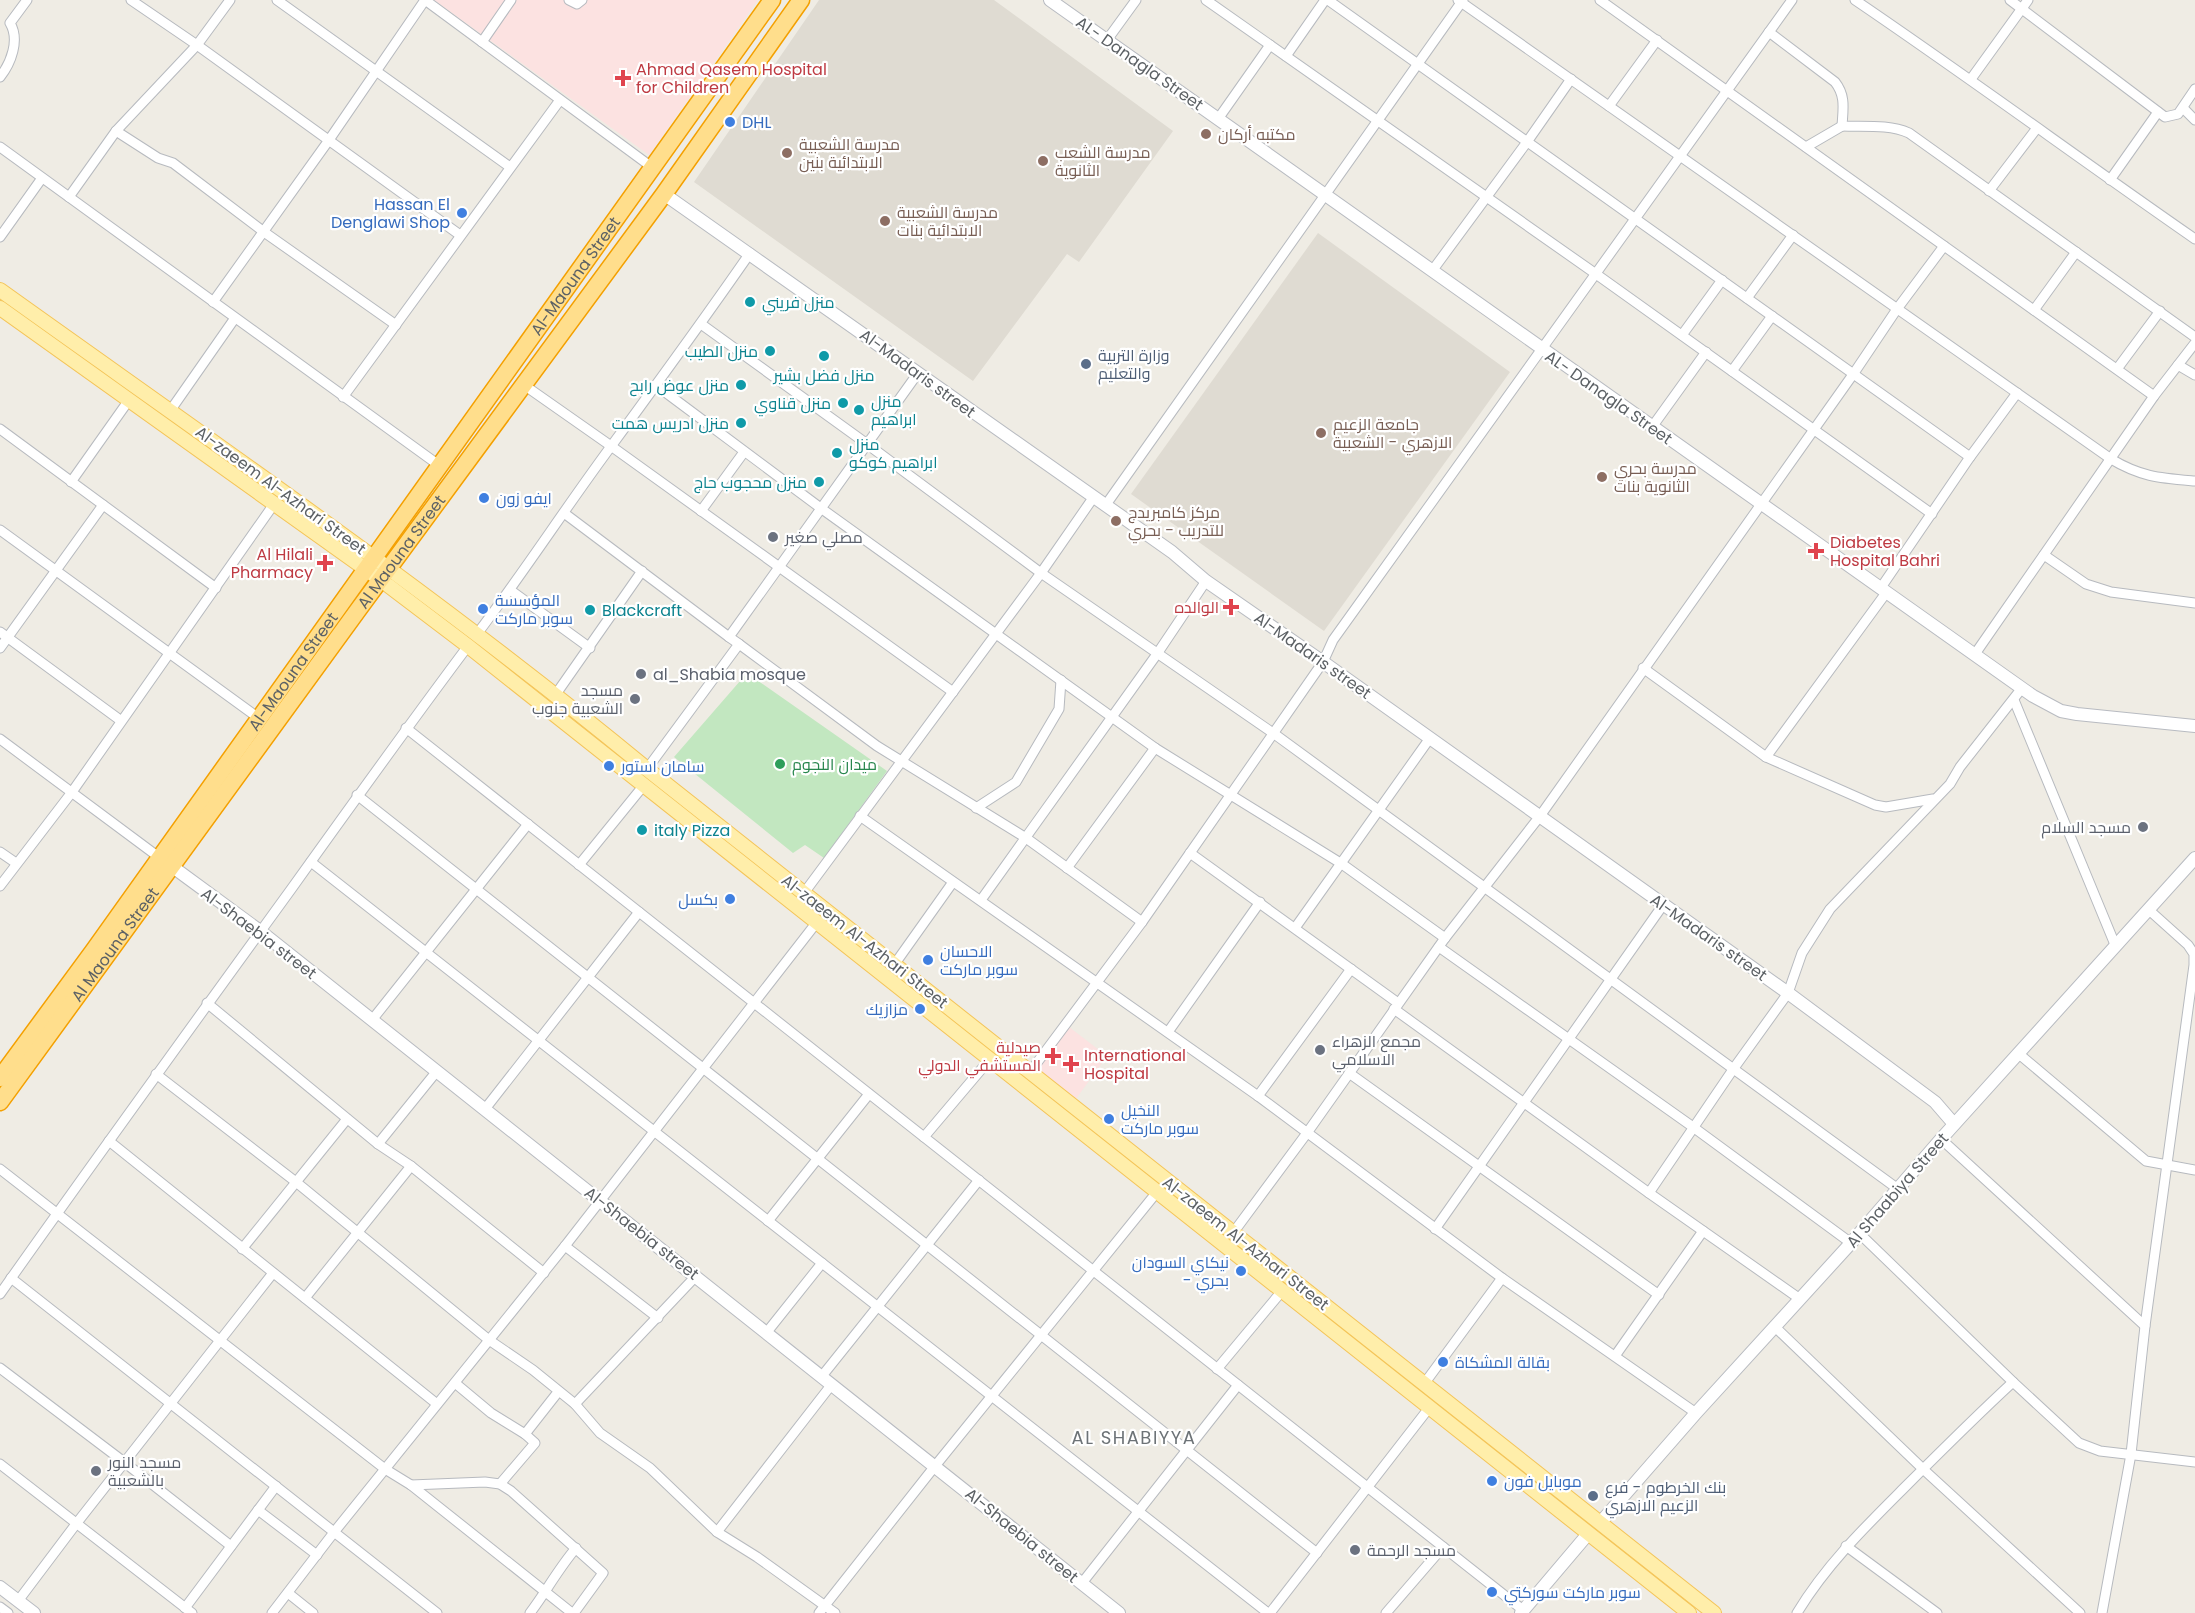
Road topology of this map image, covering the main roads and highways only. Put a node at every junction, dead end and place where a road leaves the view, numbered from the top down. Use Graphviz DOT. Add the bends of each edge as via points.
graph roads {
  1 [pos="772,0"];
  2 [pos="801,0"];
  3 [pos="0,290"];
  4 [pos="0,308"];
  5 [pos="371,564"];
  6 [pos="385,574"];
  7 [pos="166,862"];
  8 [pos="0,1078"];
  9 [pos="0,1102"];
  10 [pos="1689,1613"];
  11 [pos="1714,1613"];
  1 -- 5 [label="highway, Al-Maouna Street"];
  2 -- 6 [label="highway, Al Maouna Street"];
  3 -- 5 [label="main road, Al-zaeem Al-Azhari Street" via="170,411"];
  4 -- 5 [label="main road, Al-zaeem Al-Azhari Street" via="274,504"];
  5 -- 6 [label="main road, Al-zaeem Al-Azhari Street"];
  5 -- 7 [label="highway, Al-Maouna Street" via="260,719"];
  6 -- 7 [label="highway, Al Maouna Street"];
  6 -- 10 [label="main road, Al-zaeem Al-Azhari Street" via="468,646"];
  6 -- 11 [label="main road, Al-zaeem Al-Azhari Street" via="477,634 556,694"];
  7 -- 8 [label="highway, Al-Maouna Street"];
  7 -- 9 [label="highway, Al Maouna Street"];
}
